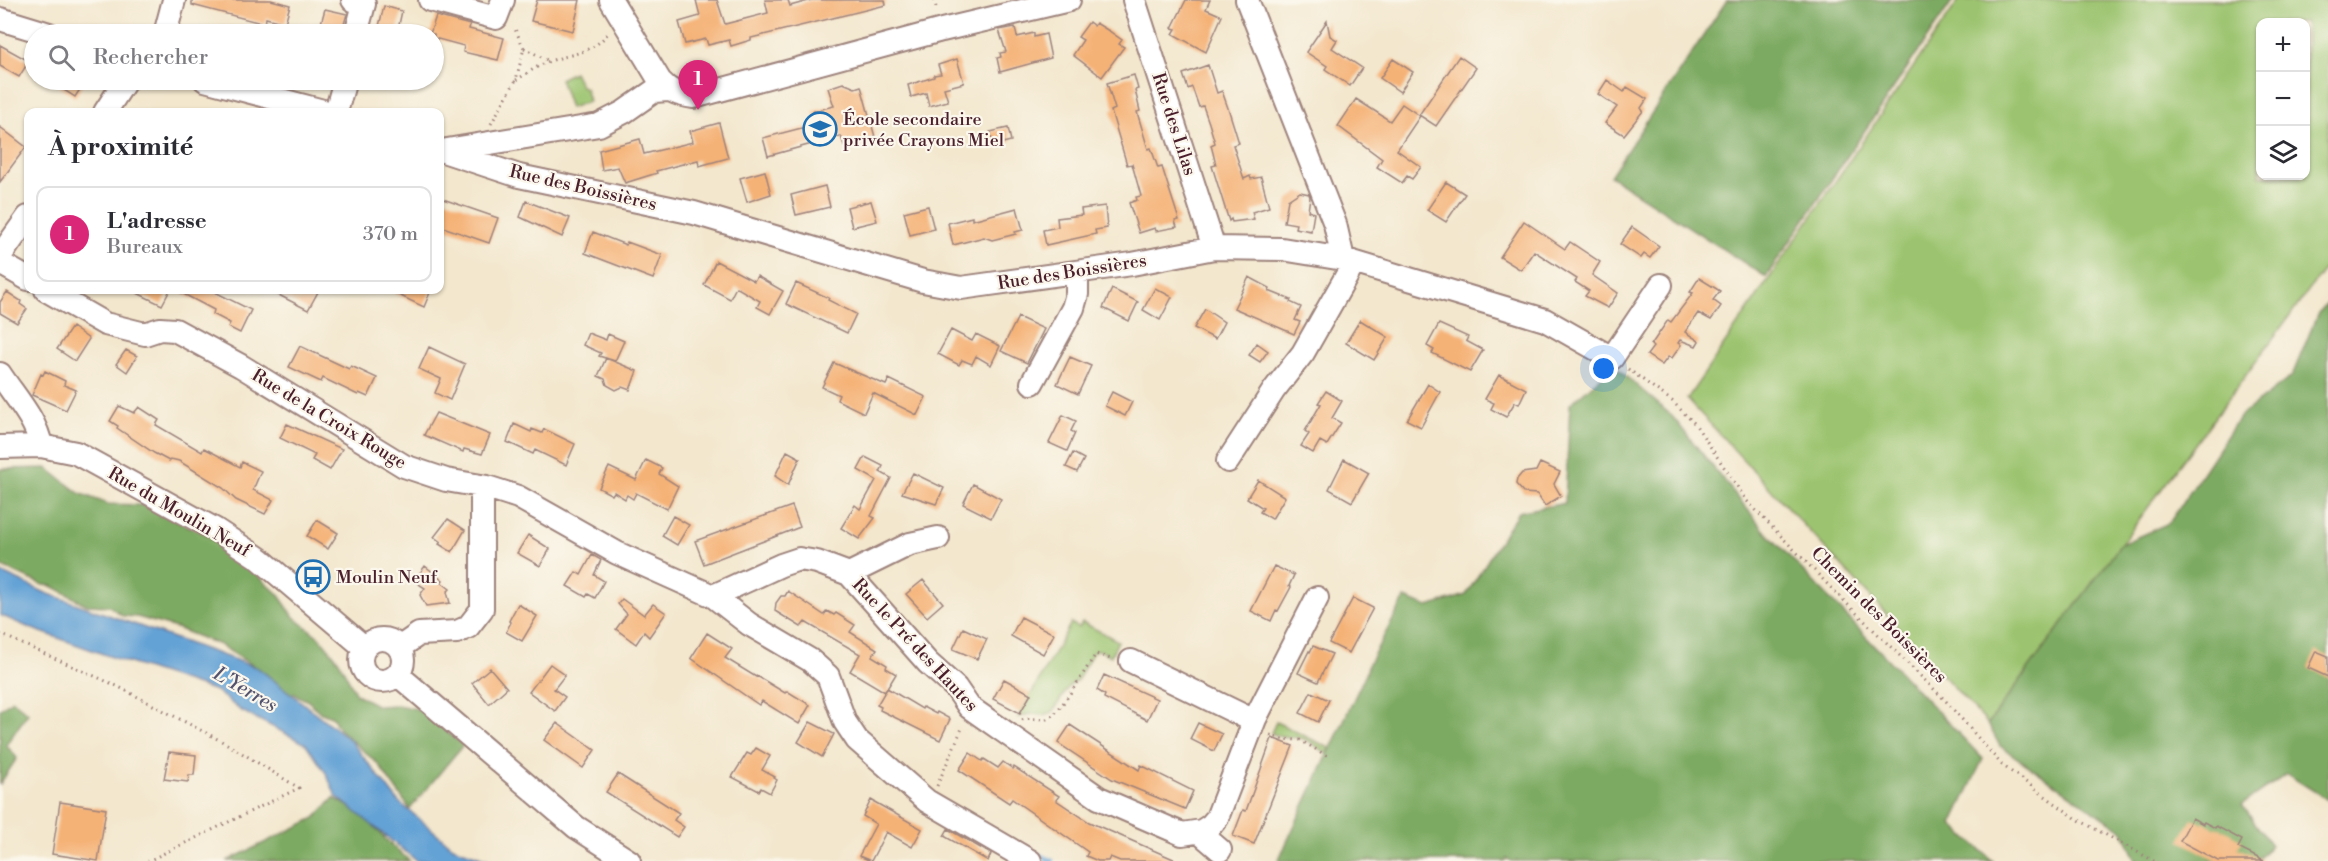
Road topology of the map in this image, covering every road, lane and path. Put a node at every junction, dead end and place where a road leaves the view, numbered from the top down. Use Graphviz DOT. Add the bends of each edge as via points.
graph roads {
  1 [pos="174,0"];
  2 [pos="430,0"];
  3 [pos="611,0"];
  4 [pos="1069,0"];
  5 [pos="1134,0"];
  6 [pos="1247,0"];
  7 [pos="361,1"];
  8 [pos="500,9"];
  9 [pos="0,19"];
  10 [pos="624,22"];
  11 [pos="168,24"];
  12 [pos="358,24"];
  13 [pos="24,26"];
  14 [pos="524,48"];
  15 [pos="549,61"];
  16 [pos="516,80"];
  17 [pos="119,90"];
  18 [pos="243,90"];
  19 [pos="342,90"];
  20 [pos="668,90"];
  21 [pos="108,108"];
  22 [pos="312,108"];
  23 [pos="337,108"];
  24 [pos="493,144"];
  25 [pos="444,151"];
  26 [pos="444,152"];
  27 [pos="24,223"];
  28 [pos="1214,248"];
  29 [pos="0,256"];
  30 [pos="1348,261"];
  31 [pos="0,263"];
  32 [pos="1077,272"];
  33 [pos="24,277"];
  34 [pos="1661,285"];
  35 [pos="53,294"];
  36 [pos="1612,358"];
  37 [pos="0,375"];
  38 [pos="1032,383"];
  39 [pos="40,446"];
  40 [pos="0,447"];
  41 [pos="1228,460"];
  42 [pos="487,488"];
  43 [pos="938,538"];
  44 [pos="849,574"];
  45 [pos="713,597"];
  46 [pos="1317,598"];
  47 [pos="0,634"];
  48 [pos="365,648"];
  49 [pos="399,648"];
  50 [pos="1122,661"];
  51 [pos="398,675"];
  52 [pos="971,708"];
  53 [pos="1252,724"];
  54 [pos="1008,734"];
  55 [pos="1329,757"];
  56 [pos="929,803"];
  57 [pos="1199,832"];
  58 [pos="1220,850"];
  59 [pos="148,861"];
  60 [pos="629,861"];
  61 [pos="1030,861"];
  62 [pos="2154,861"];
  1 -- 11 [label="street"];
  2 -- 8 [label="street"];
  3 -- 10 [label="street"];
  4 -- 20 [label="street" via="694,97"];
  5 -- 28 [label="street, Rue des Lilas"];
  6 -- 30 [label="street"];
  7 -- 12 [label="street"];
  8 -- 14 [label="path"];
  9 -- 13 [label="street"];
  10 -- 15 [label="path" via="578,55"];
  10 -- 20 [label="street"];
  14 -- 15 [label="path"];
  14 -- 16 [label="path"];
  15 -- 16 [label="path"];
  16 -- 24 [label="path" via="491,122"];
  17 -- 21 [label="street"];
  18 -- 22 [label="street"];
  19 -- 23 [label="street"];
  20 -- 24 [label="street" via="654,91 599,125"];
  24 -- 25 [label="street"];
  26 -- 32 [label="street, Rue des Boissières" via="519,176 694,213 923,281 961,288"];
  27 -- 29 [label="street"];
  28 -- 30 [label="street, Rue des Boissières" via="1282,249"];
  28 -- 32 [label="street, Rue des Boissières"];
  30 -- 36 [label="street, Rue des Boissières" via="1545,320"];
  30 -- 41 [label="street" via="1304,352"];
  31 -- 33 [label="street"];
  32 -- 38 [label="street" via="1077,294 1072,308"];
  34 -- 36 [label="street"];
  35 -- 42 [label="street, Rue de la Croix Rouge" via="105,324 145,334 175,330 404,466"];
  36 -- 62 [label="path, Chemin des Boissières" via="1672,401 1695,424 1747,501 1945,700 2002,765 2077,819"];
  37 -- 39 [label="street" via="28,415"];
  39 -- 40 [label="street, Rue du Moulin Neuf"];
  39 -- 48 [label="street, Rue du Moulin Neuf" via="76,453 216,530 260,559"];
  42 -- 45 [label="street, Rue de la Croix Rouge" via="519,497 616,553"];
  42 -- 49 [label="street" via="482,496 482,609 468,627 457,632 419,634"];
  43 -- 44 [label="street, Rue le Pré des Hautes" via="910,544"];
  44 -- 45 [label="street, Rue le Pré des Hautes" via="799,559"];
  44 -- 52 [label="street, Rue le Pré des Hautes"];
  45 -- 56 [label="street, Rue de la Croix Rouge" via="828,676 845,722 857,740"];
  46 -- 53 [label="street"];
  47 -- 59 [label="path" via="117,686 227,744 299,788"];
  48 -- 49 [label="street" via="382,639"];
  48 -- 51 [label="street" via="361,661 372,678 385,681"];
  49 -- 51 [label="street" via="404,658"];
  50 -- 53 [label="street"];
  50 -- 54 [label="path" via="1096,654 1053,716 1025,718"];
  51 -- 60 [label="street" via="576,827"];
  52 -- 54 [label="street, Rue le Pré des Hautes"];
  52 -- 56 [label="path"];
  53 -- 55 [label="path" via="1277,738 1300,740"];
  53 -- 57 [label="street" via="1217,818"];
  54 -- 57 [label="street, Rue le Pré des Hautes" via="1099,798 1182,834"];
  56 -- 61 [label="street, Rue de la Croix Rouge"];
  57 -- 58 [label="street"];
}
